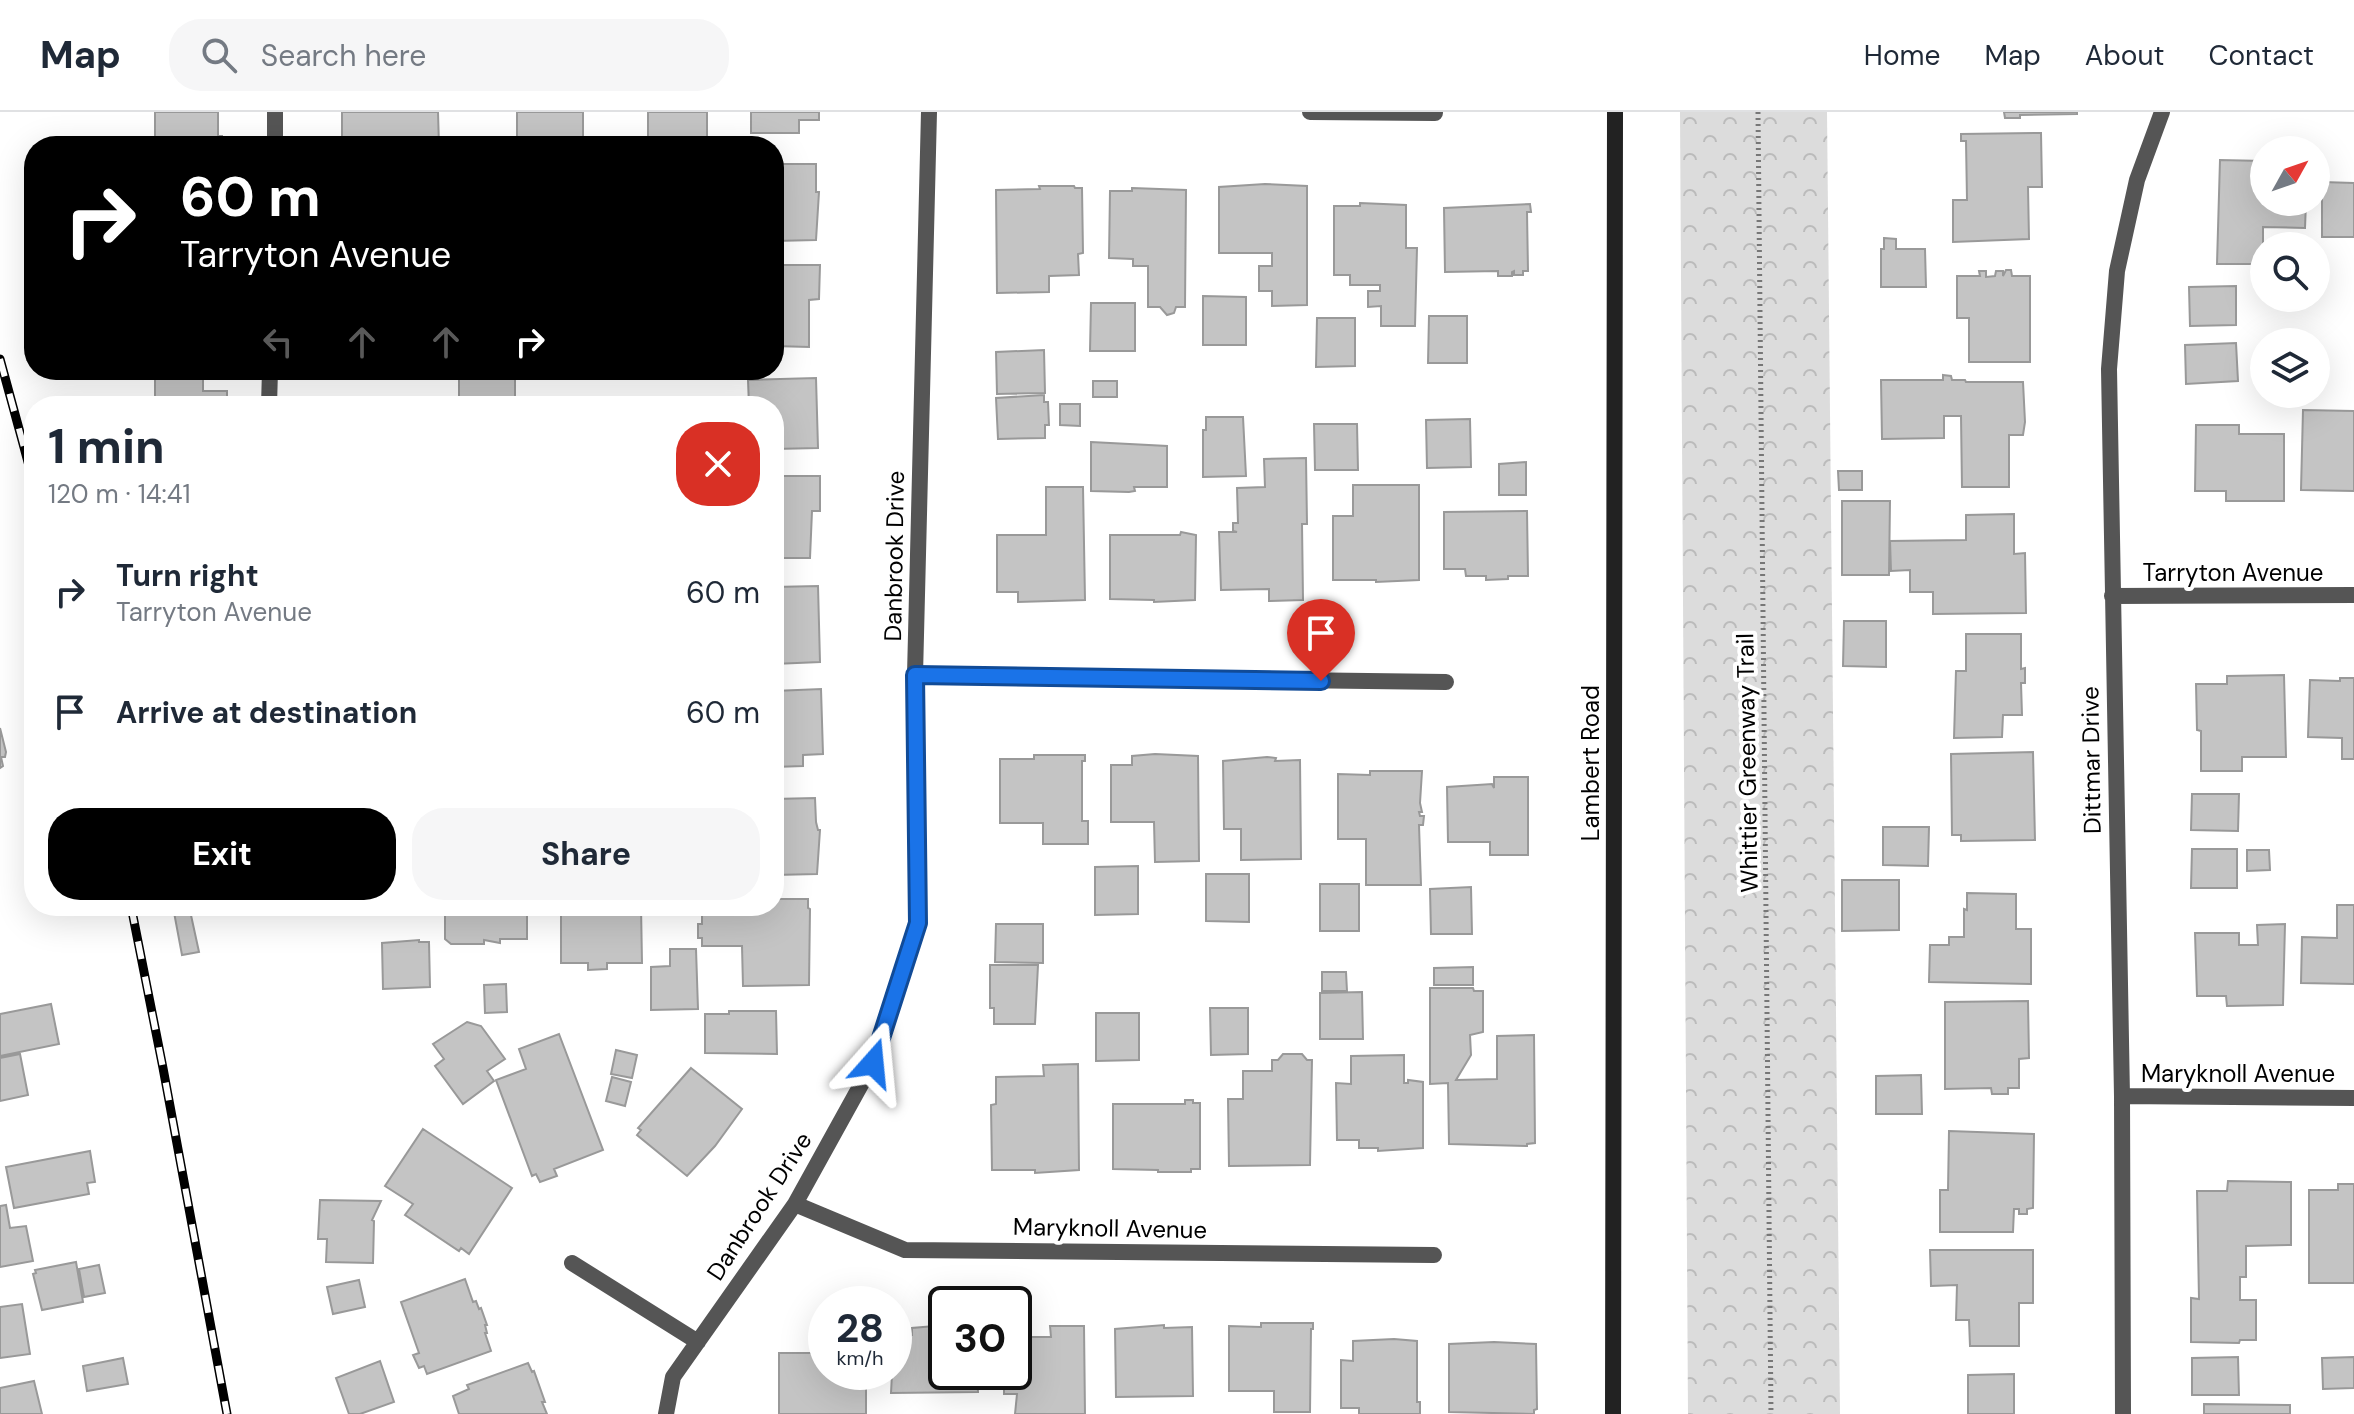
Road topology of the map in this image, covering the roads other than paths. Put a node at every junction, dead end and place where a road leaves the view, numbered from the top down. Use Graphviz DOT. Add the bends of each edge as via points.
graph roads {
  1 [pos="275,112"];
  2 [pos="929,112"];
  3 [pos="1310,112"];
  4 [pos="1615,112"];
  5 [pos="2162,112"];
  6 [pos="1435,113"];
  7 [pos="275,136"];
  8 [pos="2354,595"];
  9 [pos="2112,596"];
  10 [pos="915,675"];
  11 [pos="1446,682"];
  12 [pos="2122,1096"];
  13 [pos="2354,1098"];
  14 [pos="795,1204"];
  15 [pos="1434,1255"];
  16 [pos="572,1263"];
  17 [pos="698,1342"];
  18 [pos="666,1414"];
  19 [pos="1613,1414"];
  20 [pos="2123,1414"];
  1 -- 7 [label="street"];
  2 -- 10 [label="street, Danbrook Drive"];
  3 -- 6 [label="street"];
  4 -- 19 [label="main road, Lambert Road"];
  5 -- 9 [label="street, Dittmar Drive" via="2137,180 2117,271 2109,369"];
  8 -- 9 [label="street, Tarryton Avenue"];
  9 -- 12 [label="street, Dittmar Drive"];
  10 -- 11 [label="street"];
  10 -- 14 [label="street, Danbrook Drive" via="918,923 873,1063"];
  12 -- 13 [label="street, Maryknoll Avenue"];
  12 -- 20 [label="street, Dittmar Drive"];
  14 -- 15 [label="street, Maryknoll Avenue" via="905,1250"];
  14 -- 17 [label="street, Danbrook Drive"];
  16 -- 17 [label="street"];
  17 -- 18 [label="street, Danbrook Drive" via="673,1377"];
}
